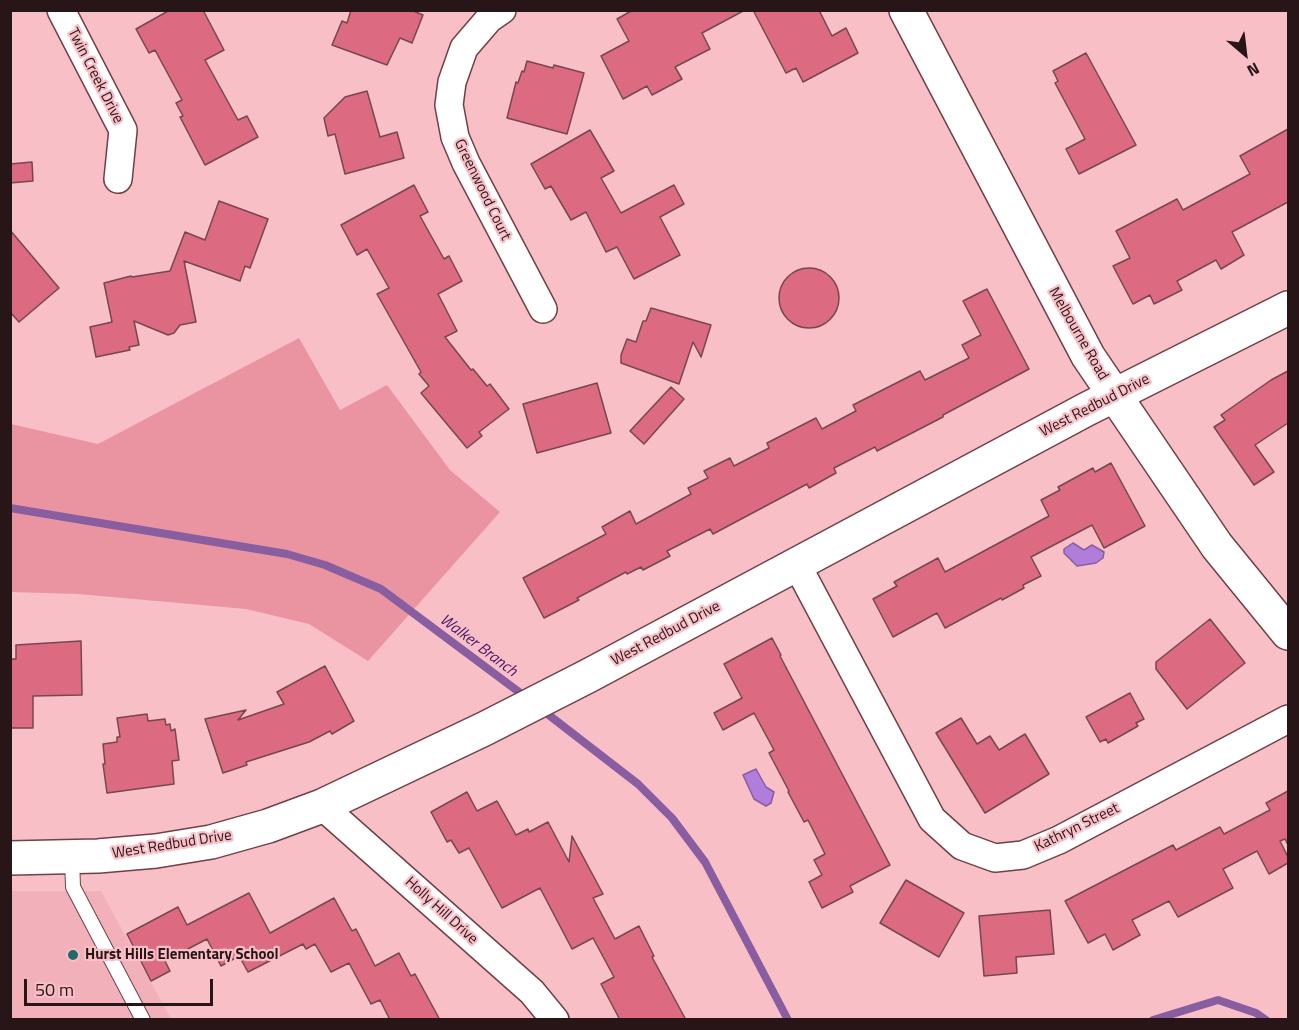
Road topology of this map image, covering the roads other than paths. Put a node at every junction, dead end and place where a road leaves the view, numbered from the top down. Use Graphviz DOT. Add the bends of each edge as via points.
graph roads {
  1 [pos="61,10"];
  2 [pos="502,10"];
  3 [pos="906,10"];
  4 [pos="118,178"];
  5 [pos="1288,308"];
  6 [pos="543,309"];
  7 [pos="1115,395"];
  8 [pos="796,563"];
  9 [pos="1288,633"];
  10 [pos="1288,719"];
  11 [pos="322,806"];
  12 [pos="72,856"];
  13 [pos="10,858"];
  14 [pos="143,1020"];
  15 [pos="555,1020"];
  1 -- 4 [label="street, Twin Creek Drive" via="123,130"];
  2 -- 6 [label="street, Greenwood Court" via="464,48 449,105 455,137 466,163"];
  3 -- 7 [label="street, Melbourne Road" via="1088,356"];
  5 -- 7 [label="street, West Redbud Drive"];
  7 -- 8 [label="street, West Redbud Drive"];
  7 -- 9 [label="street, Melbourne Road" via="1217,546"];
  8 -- 10 [label="street, Kathryn Street" via="932,819 962,846 995,858 1023,855 1059,840"];
  8 -- 11 [label="street, West Redbud Drive" via="588,676"];
  11 -- 12 [label="street, West Redbud Drive" via="211,842"];
  11 -- 15 [label="street, Holly Hill Drive" via="532,992"];
  12 -- 13 [label="street, West Redbud Drive"];
  12 -- 14 [label="lane" via="73,887"];
}
